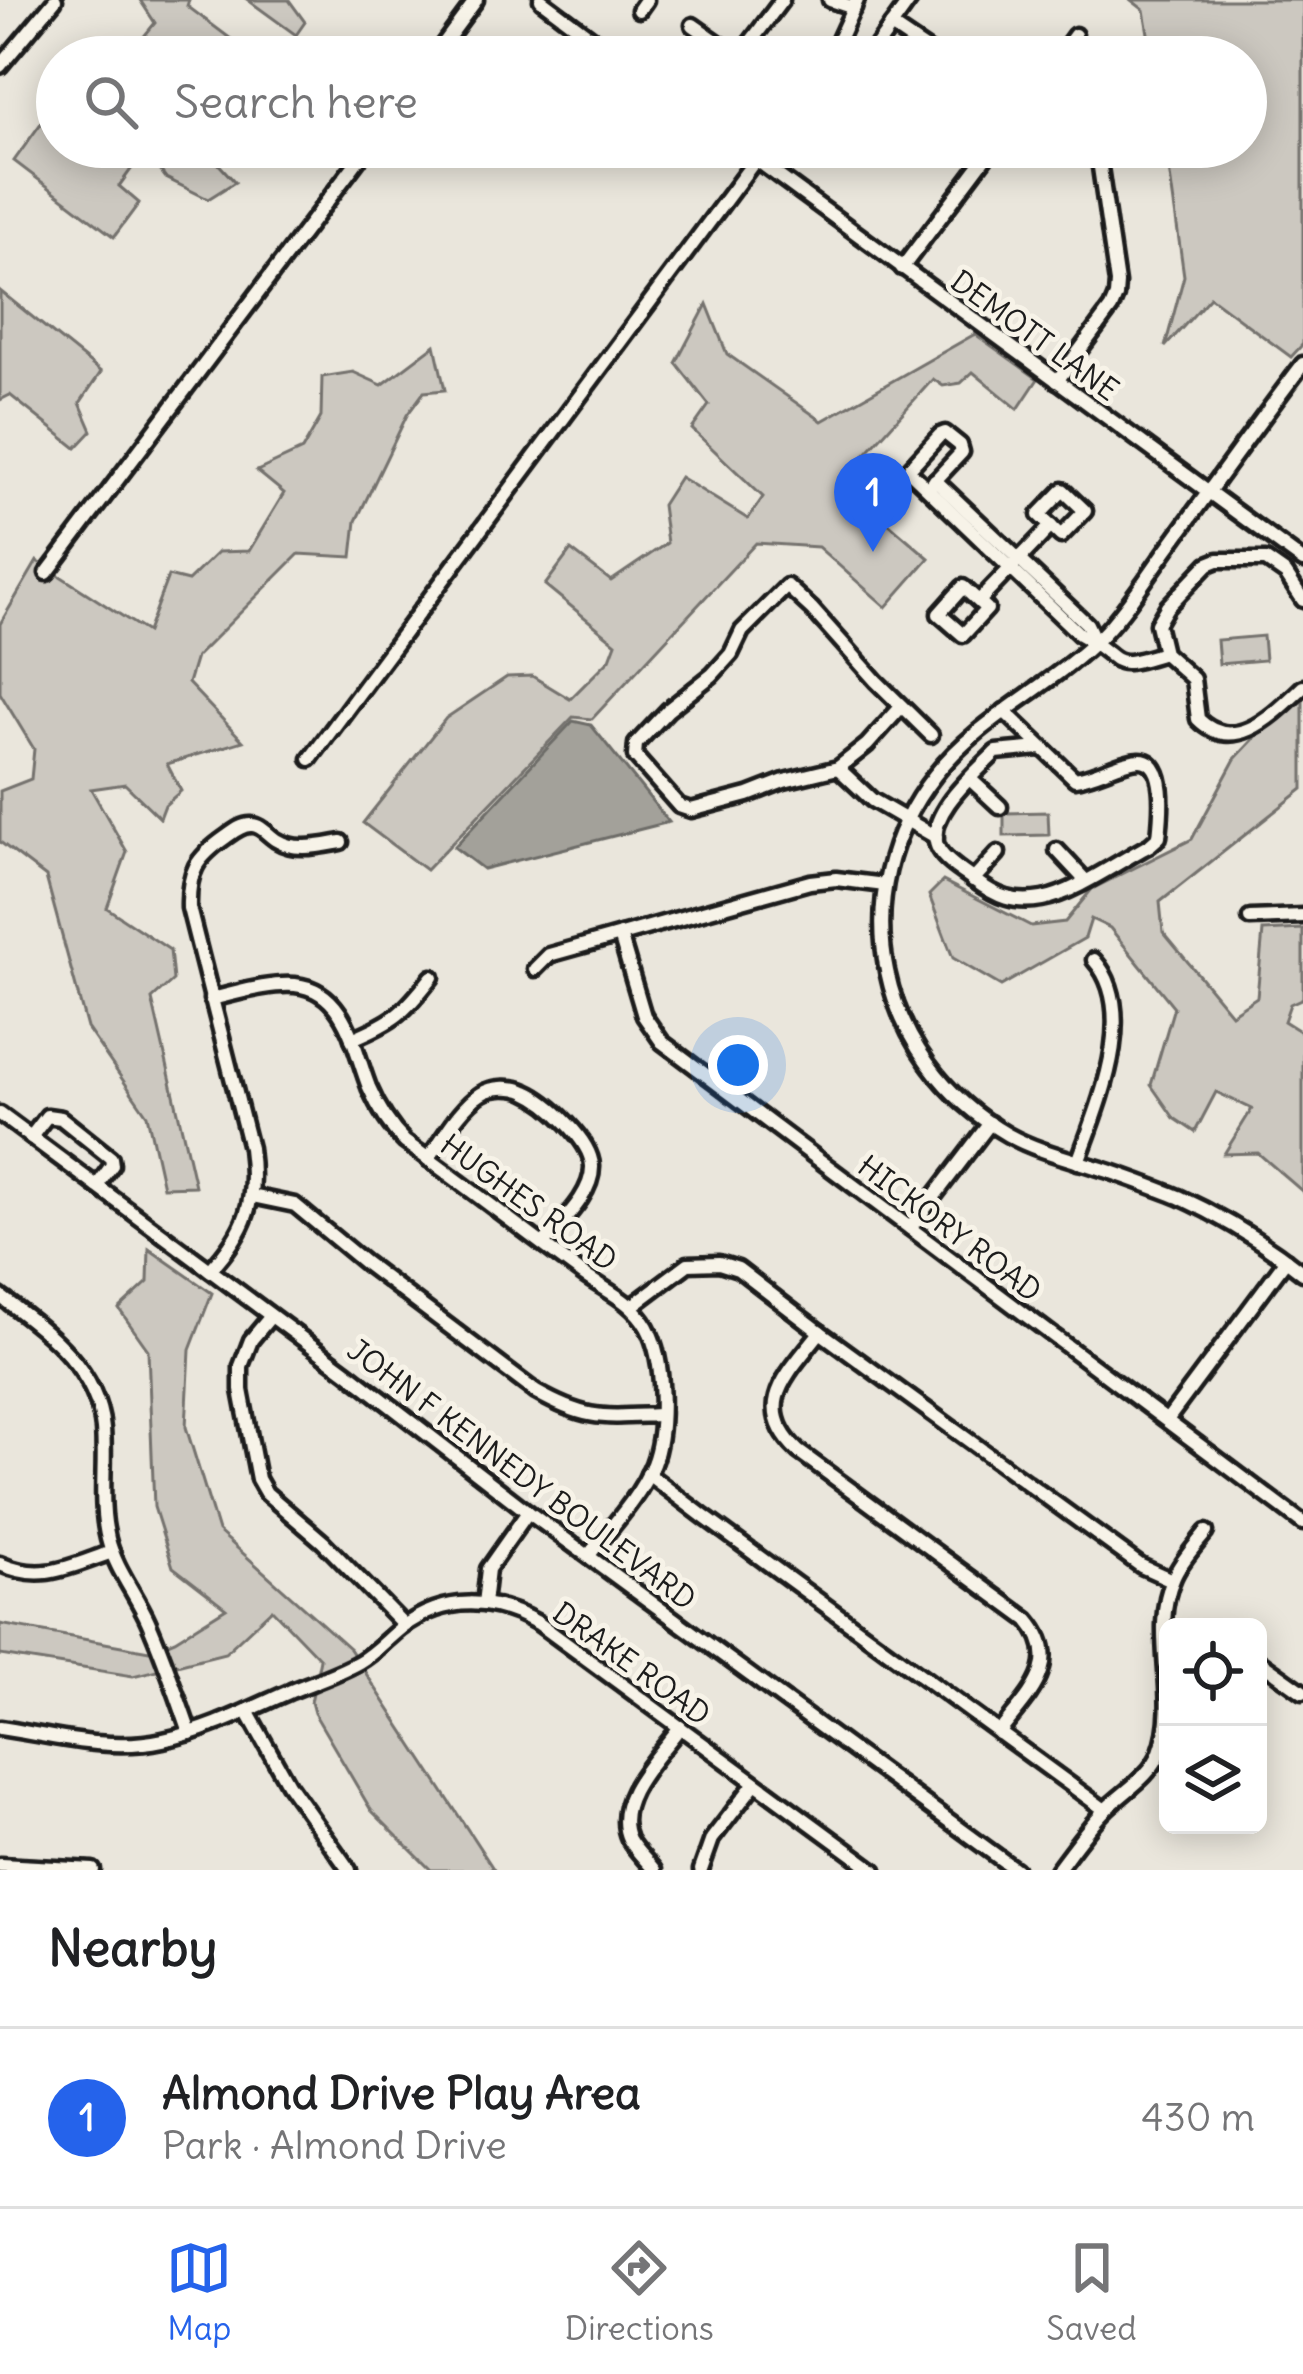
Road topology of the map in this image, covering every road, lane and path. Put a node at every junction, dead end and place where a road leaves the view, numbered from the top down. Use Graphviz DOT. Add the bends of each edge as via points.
graph roads {
  1 [pos="55,0"];
  2 [pos="476,0"];
  3 [pos="541,0"];
  4 [pos="782,0"];
  5 [pos="830,0"];
  6 [pos="910,0"];
  7 [pos="856,4"];
  8 [pos="693,25"];
  9 [pos="892,26"];
  10 [pos="449,36"];
  11 [pos="589,36"];
  12 [pos="709,36"];
  13 [pos="755,36"];
  14 [pos="844,36"];
  15 [pos="885,36"];
  16 [pos="907,36"];
  17 [pos="0,66"];
  18 [pos="352,168"];
  19 [pos="750,168"];
  20 [pos="767,168"];
  21 [pos="977,168"];
  22 [pos="1100,168"];
  23 [pos="902,268"];
  24 [pos="1303,364"];
  25 [pos="1057,381"];
  26 [pos="908,470"];
  27 [pos="931,484"];
  28 [pos="1208,493"];
  29 [pos="875,506"];
  30 [pos="1052,526"];
  31 [pos="1303,561"];
  32 [pos="1014,564"];
  33 [pos="47,573"];
  34 [pos="1303,600"];
  35 [pos="979,601"];
  36 [pos="1095,642"];
  37 [pos="1164,652"];
  38 [pos="1303,687"];
  39 [pos="901,707"];
  40 [pos="1004,712"];
  41 [pos="931,735"];
  42 [pos="1040,748"];
  43 [pos="310,759"];
  44 [pos="838,768"];
  45 [pos="970,779"];
  46 [pos="1000,807"];
  47 [pos="906,819"];
  48 [pos="936,837"];
  49 [pos="341,842"];
  50 [pos="1057,850"];
  51 [pos="998,853"];
  52 [pos="973,880"];
  53 [pos="1085,880"];
  54 [pos="885,885"];
  55 [pos="1303,916"];
  56 [pos="1250,918"];
  57 [pos="620,935"];
  58 [pos="1094,960"];
  59 [pos="535,969"];
  60 [pos="432,977"];
  61 [pos="211,999"];
  62 [pos="352,1039"];
  63 [pos="1,1115"];
  64 [pos="990,1123"];
  65 [pos="32,1137"];
  66 [pos="428,1159"];
  67 [pos="1078,1162"];
  68 [pos="97,1186"];
  69 [pos="252,1196"];
  70 [pos="910,1228"];
  71 [pos="544,1244"];
  72 [pos="1286,1260"];
  73 [pos="210,1270"];
  74 [pos="1303,1273"];
  75 [pos="0,1296"];
  76 [pos="632,1306"];
  77 [pos="272,1316"];
  78 [pos="820,1332"];
  79 [pos="660,1415"];
  80 [pos="1167,1420"];
  81 [pos="648,1474"];
  82 [pos="528,1512"];
  83 [pos="1303,1523"];
  84 [pos="1206,1532"];
  85 [pos="112,1552"];
  86 [pos="589,1555"];
  87 [pos="0,1564"];
  88 [pos="1172,1580"];
  89 [pos="484,1604"];
  90 [pos="1167,1618"];
  91 [pos="404,1625"];
  92 [pos="1267,1666"];
  93 [pos="1303,1692"];
  94 [pos="247,1711"];
  95 [pos="1165,1726"];
  96 [pos="680,1727"];
  97 [pos="0,1728"];
  98 [pos="190,1733"];
  99 [pos="999,1733"];
  100 [pos="755,1783"];
  101 [pos="1105,1810"];
  102 [pos="0,1865"];
  103 [pos="93,1870"];
  104 [pos="350,1870"];
  105 [pos="654,1870"];
  106 [pos="701,1870"];
  107 [pos="874,1870"];
  108 [pos="1016,1870"];
  109 [pos="1057,1870"];
  1 -- 17 [label="street"];
  2 -- 10 [label="street"];
  3 -- 11 [label="street"];
  4 -- 13 [label="street"];
  5 -- 7 [label="street"];
  6 -- 9 [label="street"];
  7 -- 14 [label="street"];
  8 -- 12 [label="street"];
  9 -- 15 [label="street"];
  9 -- 16 [label="street"];
  18 -- 33 [label="street"];
  19 -- 43 [label="street"];
  20 -- 23 [label="street, DEMOTT LANE"];
  21 -- 23 [label="street"];
  22 -- 25 [label="street" via="1116,296"];
  23 -- 25 [label="street, DEMOTT LANE"];
  24 -- 28 [label="street"];
  25 -- 28 [label="street, DEMOTT LANE"];
  26 -- 27 [label="street"];
  26 -- 27 [label="street" via="949,435 962,452"];
  26 -- 29 [label="street"];
  27 -- 32 [label="street"];
  28 -- 31 [label="street, DEMOTT LANE"];
  28 -- 36 [label="street"];
  30 -- 32 [label="street"];
  32 -- 35 [label="street"];
  32 -- 36 [label="street"];
  34 -- 37 [label="street" via="1266,560 1213,561 1160,618"];
  36 -- 37 [label="street" via="1120,663"];
  36 -- 40 [label="street"];
  37 -- 38 [label="street" via="1191,676 1198,718 1218,733 1248,732"];
  39 -- 41 [label="street"];
  39 -- 44 [label="street"];
  39 -- 44 [label="street" via="787,586 712,675 634,748 640,764 691,810"];
  40 -- 42 [label="street"];
  40 -- 47 [label="street" via="946,761"];
  42 -- 45 [label="street" via="999,751"];
  42 -- 53 [label="street" via="1075,779 1141,760 1158,772 1159,837"];
  44 -- 47 [label="street"];
  45 -- 46 [label="street"];
  45 -- 48 [label="street" via="945,806"];
  47 -- 48 [label="street"];
  47 -- 54 [label="street"];
  48 -- 52 [label="street" via="944,856"];
  49 -- 61 [label="street" via="287,845 257,825 201,857 189,908"];
  50 -- 53 [label="street"];
  51 -- 52 [label="street"];
  52 -- 53 [label="street" via="1016,902 1049,898"];
  54 -- 57 [label="street" via="810,881"];
  54 -- 64 [label="street" via="883,955 897,1006 935,1075"];
  55 -- 56 [label="street"];
  57 -- 59 [label="street" via="549,955"];
  57 -- 70 [label="street, HICKORY ROAD" via="644,1016 662,1042"];
  58 -- 67 [label="street" via="1111,994 1112,1055"];
  60 -- 62 [label="street" via="394,1020"];
  61 -- 62 [label="street, HUGHES ROAD" via="307,987 334,1005"];
  61 -- 69 [label="street" via="250,1148"];
  62 -- 66 [label="street, HUGHES ROAD" via="389,1126"];
  63 -- 65 [label="street, JOHN F KENNEDY BOULEVARD"];
  64 -- 67 [label="street"];
  64 -- 70 [label="street"];
  65 -- 68 [label="street, JOHN F KENNEDY BOULEVARD"];
  65 -- 68 [label="street" via="47,1116 61,1118 111,1158"];
  66 -- 71 [label="street, HUGHES ROAD"];
  66 -- 71 [label="street" via="482,1093 517,1089 534,1096 584,1142 592,1166 587,1188"];
  67 -- 72 [label="street" via="1203,1208"];
  68 -- 73 [label="street, JOHN F KENNEDY BOULEVARD"];
  69 -- 73 [label="street" via="242,1229"];
  69 -- 79 [label="street" via="296,1204 566,1409"];
  70 -- 80 [label="street, HICKORY ROAD"];
  71 -- 76 [label="street, HUGHES ROAD"];
  72 -- 74 [label="street"];
  72 -- 80 [label="street"];
  73 -- 77 [label="street, JOHN F KENNEDY BOULEVARD"];
  75 -- 85 [label="street" via="64,1348 90,1384 103,1428"];
  76 -- 78 [label="street" via="681,1267 718,1263 738,1269"];
  76 -- 79 [label="street, HUGHES ROAD" via="654,1343"];
  77 -- 82 [label="street, JOHN F KENNEDY BOULEVARD"];
  77 -- 91 [label="street" via="241,1366 258,1479"];
  78 -- 88 [label="street" via="1141,1566"];
  78 -- 99 [label="street" via="780,1385 780,1430 1038,1630 1042,1674"];
  79 -- 81 [label="street, HUGHES ROAD"];
  80 -- 83 [label="street, HICKORY ROAD"];
  81 -- 86 [label="street, HUGHES ROAD"];
  81 -- 99 [label="street"];
  82 -- 86 [label="street, JOHN F KENNEDY BOULEVARD"];
  82 -- 89 [label="street" via="488,1569"];
  84 -- 88 [label="street"];
  85 -- 87 [label="street" via="42,1574"];
  85 -- 98 [label="street"];
  86 -- 108 [label="street, JOHN F KENNEDY BOULEVARD"];
  88 -- 90 [label="street"];
  89 -- 91 [label="street" via="446,1606"];
  89 -- 96 [label="street, DRAKE ROAD" via="538,1623"];
  91 -- 94 [label="street" via="360,1662"];
  92 -- 93 [label="street"];
  94 -- 98 [label="street"];
  94 -- 104 [label="street"];
  95 -- 101 [label="street" via="1146,1773"];
  96 -- 100 [label="street, DRAKE ROAD"];
  96 -- 105 [label="street" via="627,1806 628,1837"];
  97 -- 98 [label="street" via="124,1745"];
  99 -- 101 [label="street"];
  100 -- 106 [label="street" via="712,1839"];
  100 -- 107 [label="street, DRAKE ROAD"];
  101 -- 109 [label="street"];
  102 -- 103 [label="street"];
}
